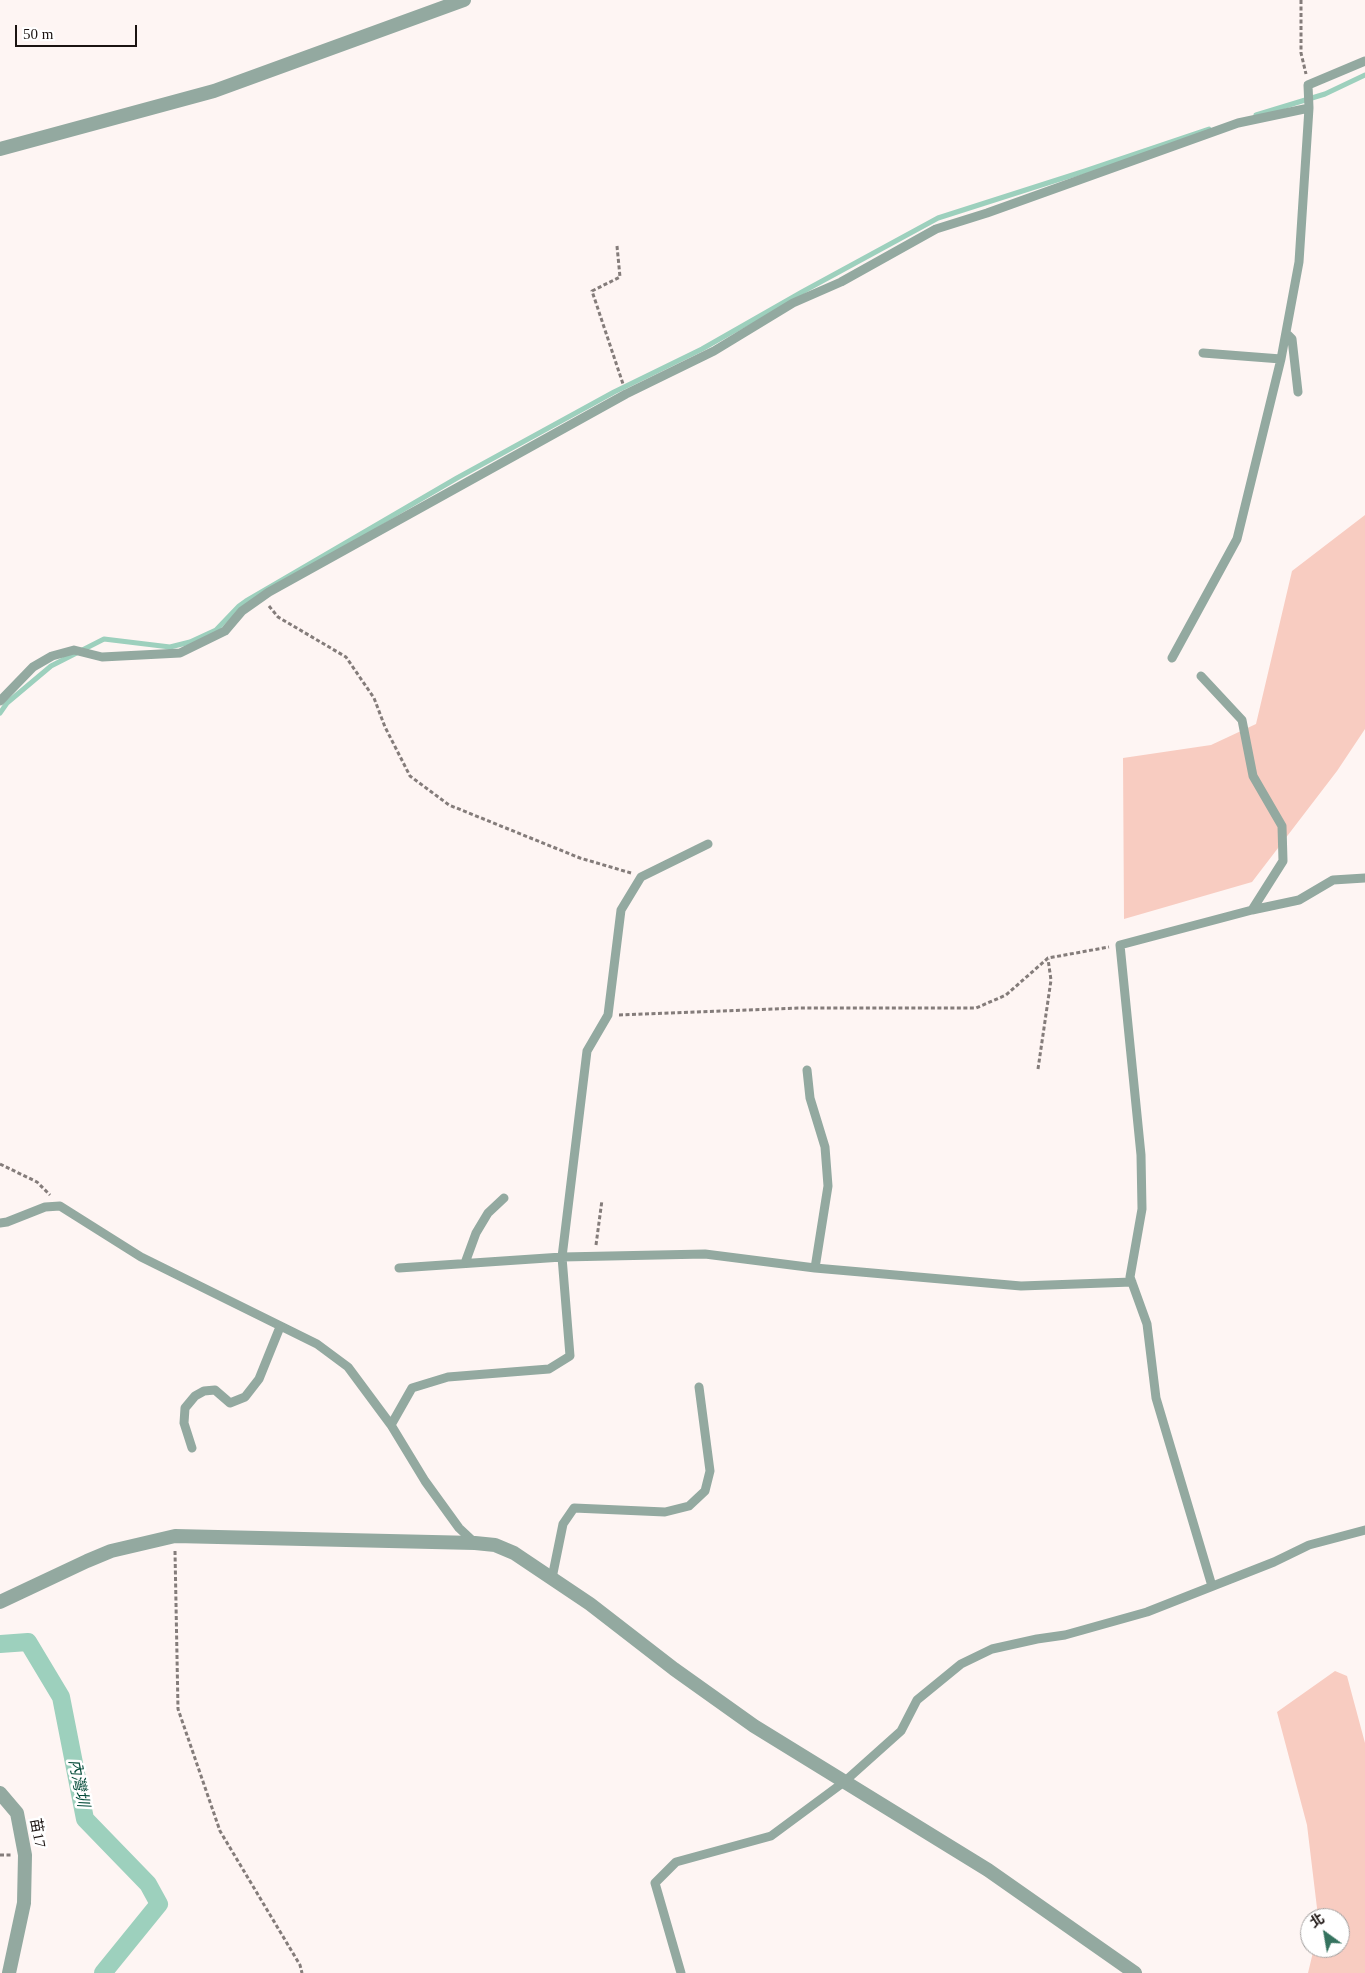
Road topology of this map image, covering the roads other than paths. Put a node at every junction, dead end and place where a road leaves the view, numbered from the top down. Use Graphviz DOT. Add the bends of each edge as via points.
graph roads {
  1 [pos="464,0"];
  2 [pos="1365,61"];
  3 [pos="1309,108"];
  4 [pos="0,150"];
  5 [pos="1286,333"];
  6 [pos="1203,353"];
  7 [pos="1281,359"];
  8 [pos="1298,392"];
  9 [pos="1172,658"];
  10 [pos="1201,676"];
  11 [pos="0,701"];
  12 [pos="708,844"];
  13 [pos="1365,878"];
  14 [pos="1252,910"];
  15 [pos="807,1070"];
  16 [pos="504,1198"];
  17 [pos="0,1223"];
  18 [pos="562,1256"];
  19 [pos="465,1264"];
  20 [pos="399,1268"];
  21 [pos="815,1268"];
  22 [pos="1132,1282"];
  23 [pos="280,1327"];
  24 [pos="699,1387"];
  25 [pos="391,1425"];
  26 [pos="192,1448"];
  27 [pos="1365,1530"];
  28 [pos="475,1543"];
  29 [pos="552,1578"];
  30 [pos="1212,1586"];
  31 [pos="0,1602"];
  32 [pos="844,1782"];
  33 [pos="0,1793"];
  34 [pos="8,1973"];
  35 [pos="681,1973"];
  36 [pos="1135,1973"];
  1 -- 4 [label="street" via="214,92"];
  2 -- 3 [label="lane" via="1308,85"];
  3 -- 5 [label="lane" via="1299,262"];
  3 -- 11 [label="lane" via="1238,123 936,229 841,282 793,303 714,351 626,394 262,597 242,611 225,631 180,653 102,657 74,650 52,656 32,667"];
  5 -- 7 [label="lane"];
  5 -- 8 [label="lane" via="1292,339"];
  6 -- 7 [label="lane"];
  7 -- 9 [label="lane" via="1236,539"];
  10 -- 14 [label="lane" via="1242,720 1253,776 1282,826 1283,861"];
  12 -- 18 [label="lane" via="641,876 621,910 608,1015 586,1051"];
  13 -- 14 [label="lane" via="1333,880 1299,900"];
  14 -- 22 [label="lane" via="1120,945 1141,1155 1142,1209 1130,1277"];
  15 -- 21 [label="lane" via="810,1098 824,1147 828,1186"];
  16 -- 19 [label="lane" via="488,1213 476,1233"];
  17 -- 23 [label="lane" via="45,1207 60,1206 141,1257"];
  18 -- 19 [label="lane"];
  18 -- 21 [label="lane" via="706,1254"];
  18 -- 25 [label="lane" via="570,1356 549,1369 448,1377 412,1388"];
  19 -- 20 [label="lane"];
  21 -- 22 [label="lane" via="1021,1286"];
  22 -- 30 [label="lane" via="1148,1324 1156,1398"];
  23 -- 25 [label="lane" via="317,1344 348,1367"];
  23 -- 26 [label="lane" via="260,1379 246,1397 230,1402 215,1390 204,1390 185,1408 184,1423"];
  24 -- 29 [label="lane" via="710,1471 705,1491 689,1506 665,1512 574,1508 563,1524"];
  25 -- 28 [label="lane" via="425,1481 459,1528"];
  27 -- 30 [label="lane" via="1309,1545"];
  28 -- 29 [label="street" via="495,1545 514,1552"];
  28 -- 31 [label="street" via="175,1536 111,1551"];
  29 -- 32 [label="street" via="754,1726"];
  30 -- 32 [label="lane" via="1147,1612 1065,1635 992,1649 961,1664 917,1700 901,1731"];
  32 -- 35 [label="lane" via="771,1836 676,1862 655,1883"];
  32 -- 36 [label="street" via="988,1870"];
  33 -- 34 [label="street, 苗17 / 苗17" via="17,1813 25,1855 24,1903"];
}
